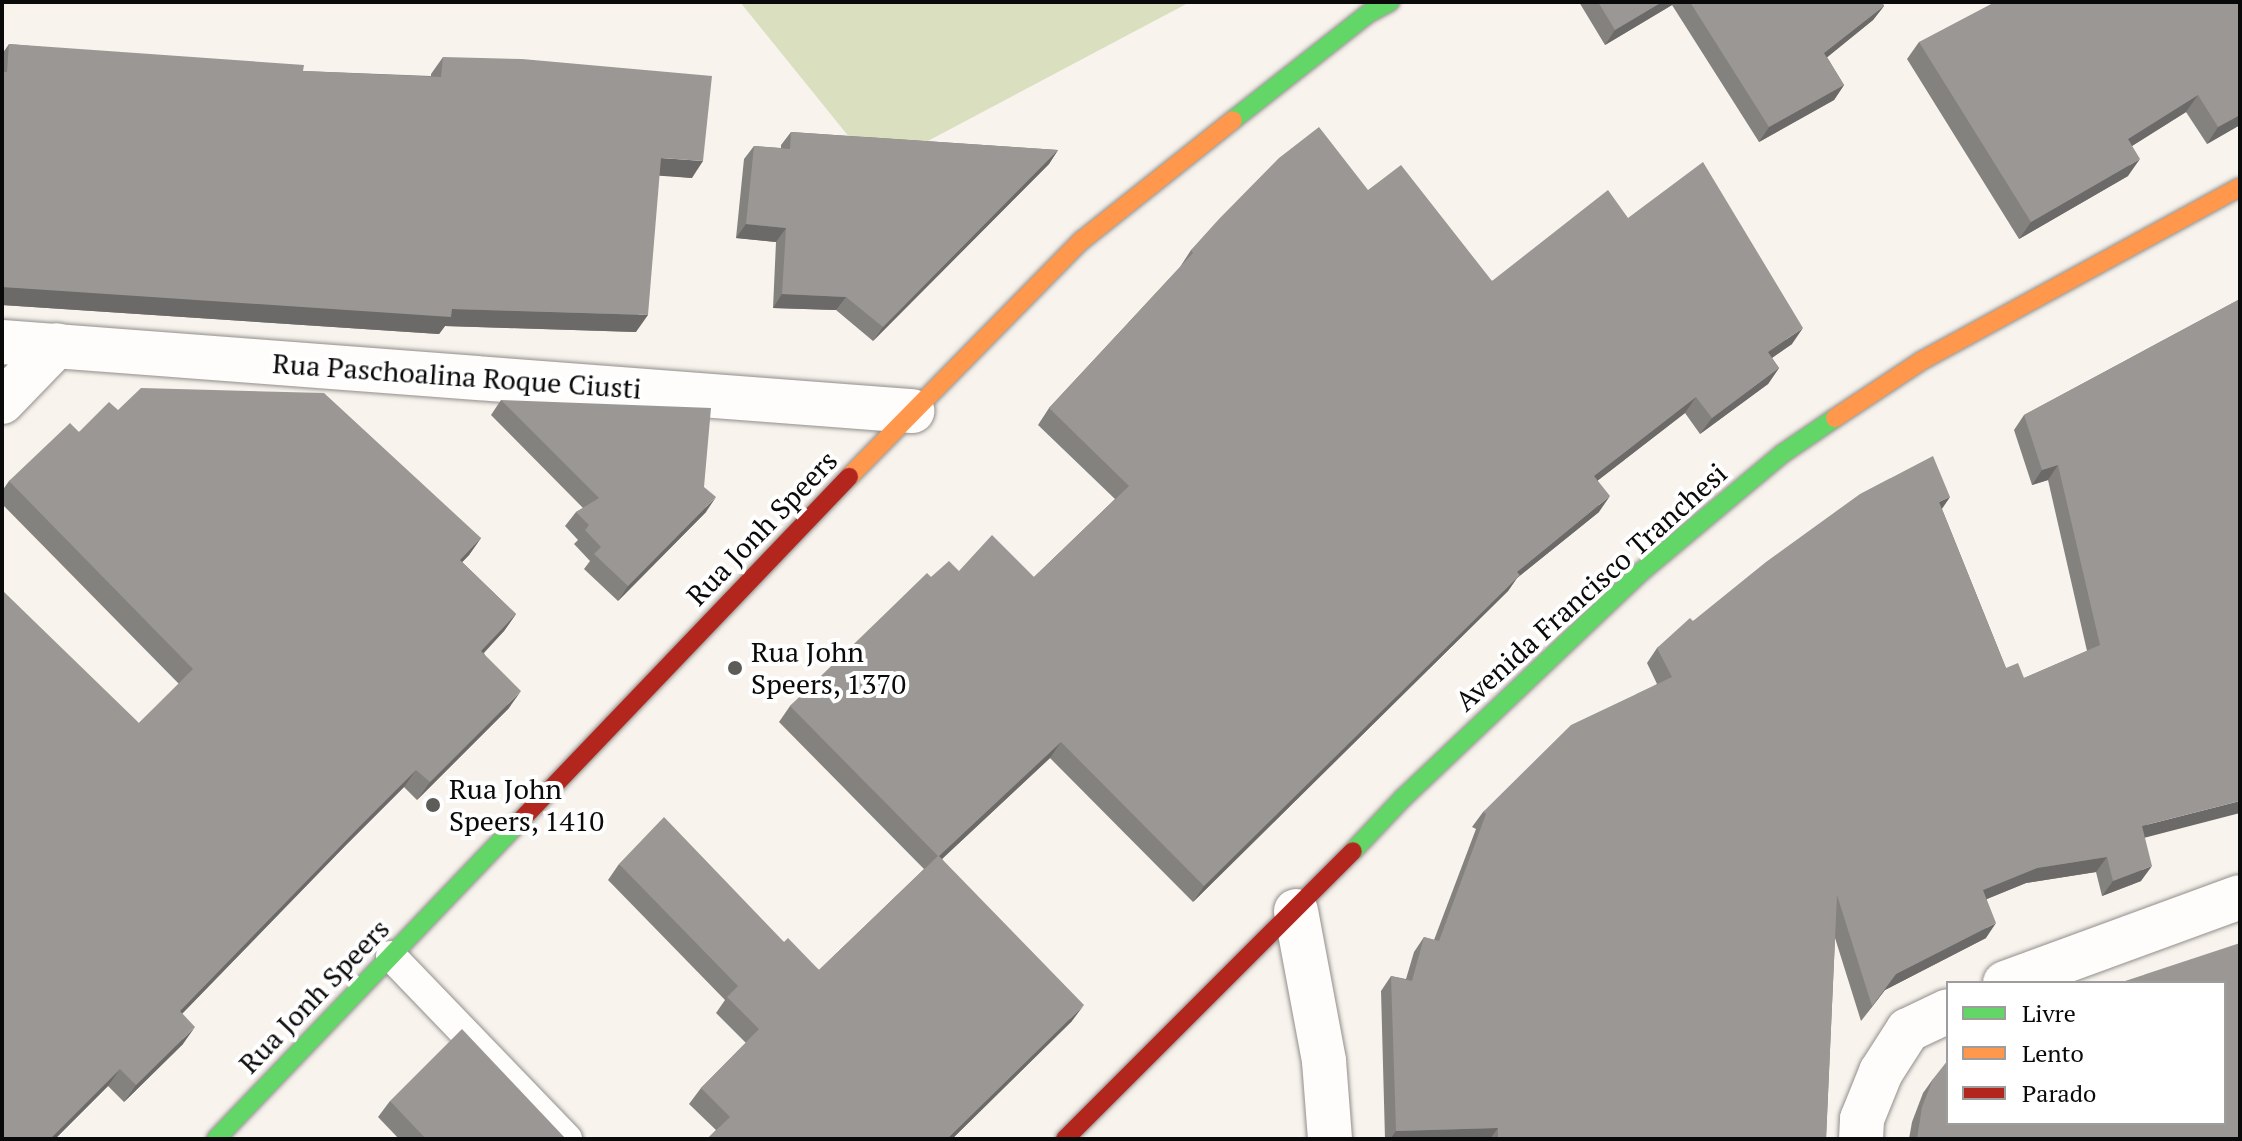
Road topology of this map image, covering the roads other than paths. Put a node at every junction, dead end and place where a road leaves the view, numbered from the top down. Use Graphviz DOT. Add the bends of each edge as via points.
graph roads {
  1 [pos="1390,2"];
  2 [pos="1365,8"];
  3 [pos="2240,187"];
  4 [pos="2,342"];
  5 [pos="57,345"];
  6 [pos="2,402"];
  7 [pos="912,411"];
  8 [pos="2240,897"];
  9 [pos="1296,911"];
  10 [pos="391,956"];
  11 [pos="2010,981"];
  12 [pos="1946,1012"];
  13 [pos="216,1139"];
  14 [pos="567,1139"];
  15 [pos="1065,1139"];
  16 [pos="1330,1139"];
  17 [pos="1861,1139"];
  1 -- 2 [label="main road, Rua Jonh Speers"];
  2 -- 7 [label="main road, Rua Jonh Speers" via="1081,241"];
  3 -- 9 [label="main road, Avenida Francisco Tranchesi" via="1921,361 1782,454 1641,572 1403,798"];
  4 -- 5 [label="street, Rua Paschoalina Roque Ciusti"];
  5 -- 6 [label="street"];
  5 -- 7 [label="street, Rua Paschoalina Roque Ciusti"];
  7 -- 10 [label="main road, Rua Jonh Speers"];
  8 -- 11 [label="street"];
  9 -- 15 [label="main road, Avenida Francisco Tranchesi"];
  9 -- 16 [label="street" via="1324,1061"];
  10 -- 13 [label="main road, Rua Jonh Speers"];
  10 -- 14 [label="lane"];
  12 -- 17 [label="street" via="1908,1030 1881,1072 1862,1119"];
}
